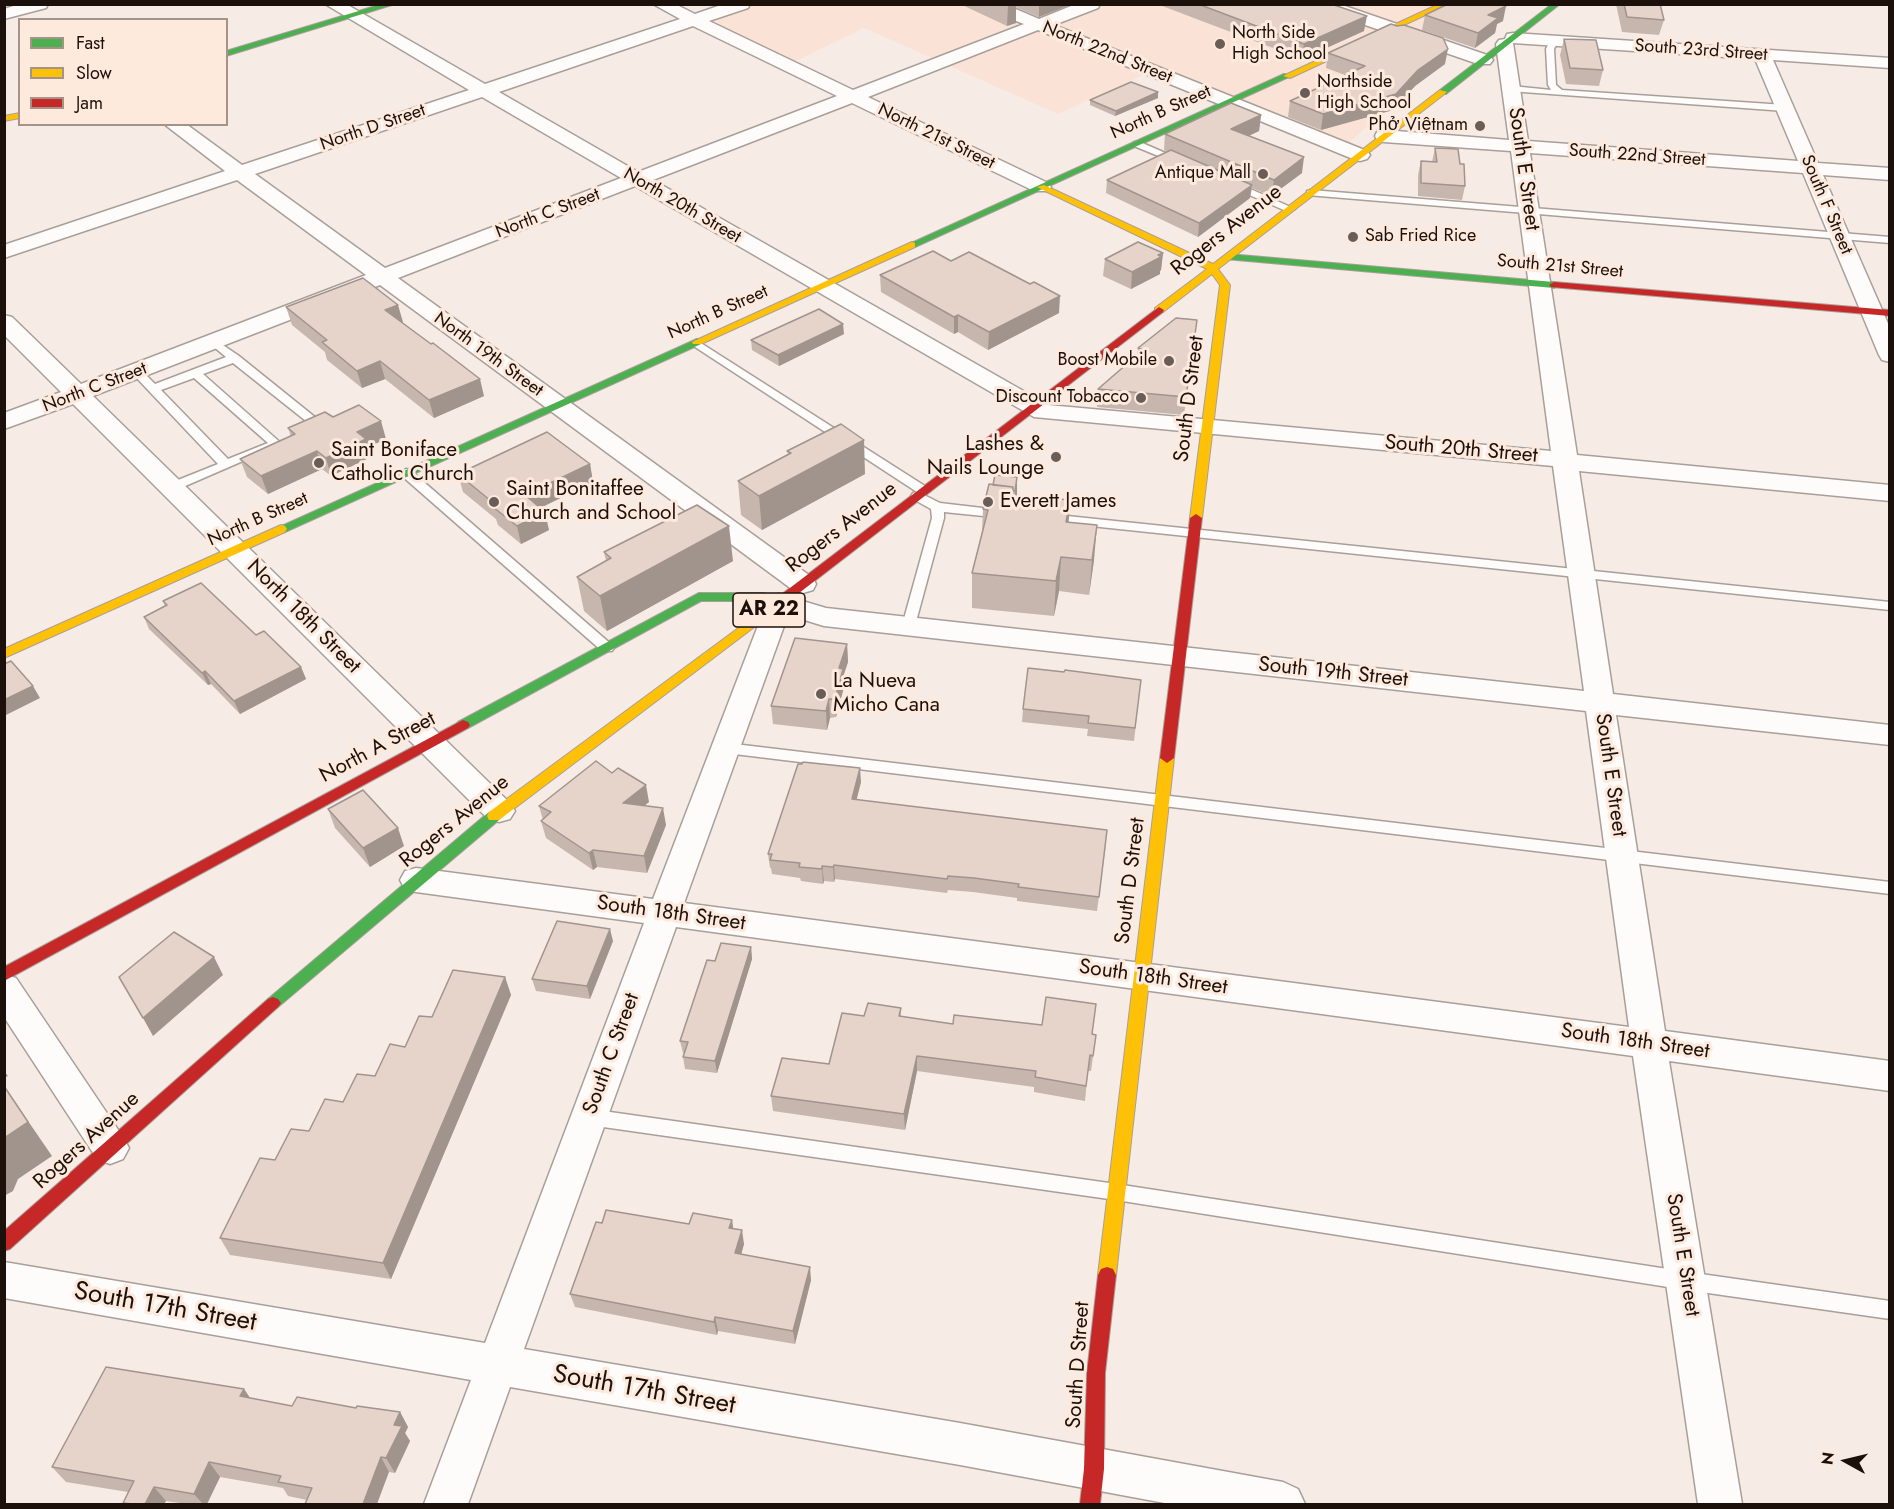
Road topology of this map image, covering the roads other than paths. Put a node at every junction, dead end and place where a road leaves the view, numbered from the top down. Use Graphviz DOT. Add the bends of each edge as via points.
graph roads {
  1 [pos="40,4"];
  2 [pos="333,4"];
  3 [pos="392,4"];
  4 [pos="661,4"];
  5 [pos="742,4"];
  6 [pos="988,4"];
  7 [pos="1092,4"];
  8 [pos="1322,4"];
  9 [pos="1446,4"];
  10 [pos="1557,4"];
  11 [pos="14,12"];
  12 [pos="353,16"];
  13 [pos="695,20"];
  14 [pos="1039,25"];
  15 [pos="1392,28"];
  16 [pos="1552,45"];
  17 [pos="1501,48"];
  18 [pos="228,53"];
  19 [pos="1762,55"];
  20 [pos="1890,63"];
  21 [pos="1512,89"];
  22 [pos="483,91"];
  23 [pos="1559,93"];
  24 [pos="853,97"];
  25 [pos="1227,102"];
  26 [pos="1785,108"];
  27 [pos="176,126"];
  28 [pos="1384,136"];
  29 [pos="1137,144"];
  30 [pos="1521,146"];
  31 [pos="1360,155"];
  32 [pos="1196,168"];
  33 [pos="1810,168"];
  34 [pos="239,173"];
  35 [pos="1890,174"];
  36 [pos="637,180"];
  37 [pos="1228,182"];
  38 [pos="1041,187"];
  39 [pos="1311,193"];
  40 [pos="1290,209"];
  41 [pos="1529,210"];
  42 [pos="1839,236"];
  43 [pos="1890,240"];
  44 [pos="4,252"];
  45 [pos="1228,257"];
  46 [pos="1213,268"];
  47 [pos="382,278"];
  48 [pos="1540,284"];
  49 [pos="822,286"];
  50 [pos="1880,312"];
  51 [pos="4,322"];
  52 [pos="214,342"];
  53 [pos="696,343"];
  54 [pos="1890,355"];
  55 [pos="235,358"];
  56 [pos="137,372"];
  57 [pos="195,373"];
  58 [pos="154,389"];
  59 [pos="78,394"];
  60 [pos="558,405"];
  61 [pos="1033,406"];
  62 [pos="4,422"];
  63 [pos="1208,428"];
  64 [pos="287,439"];
  65 [pos="1564,460"];
  66 [pos="226,465"];
  67 [pos="406,473"];
  68 [pos="172,487"];
  69 [pos="1890,493"];
  70 [pos="921,494"];
  71 [pos="937,507"];
  72 [pos="1195,533"];
  73 [pos="236,550"];
  74 [pos="1580,573"];
  75 [pos="791,594"];
  76 [pos="1890,606"];
  77 [pos="909,626"];
  78 [pos="607,648"];
  79 [pos="4,654"];
  80 [pos="1179,656"];
  81 [pos="1599,702"];
  82 [pos="1890,735"];
  83 [pos="431,744"];
  84 [pos="726,748"];
  85 [pos="1162,801"];
  86 [pos="499,812"];
  87 [pos="1622,855"];
  88 [pos="416,880"];
  89 [pos="1890,888"];
  90 [pos="664,914"];
  91 [pos="4,975"];
  92 [pos="1140,977"];
  93 [pos="4,988"];
  94 [pos="1649,1044"];
  95 [pos="1890,1076"];
  96 [pos="589,1117"];
  97 [pos="110,1148"];
  98 [pos="1116,1192"];
  99 [pos="4,1243"];
  100 [pos="4,1280"];
  101 [pos="1687,1281"];
  102 [pos="1890,1310"];
  103 [pos="497,1366"];
  104 [pos="1092,1487"];
  105 [pos="446,1504"];
  106 [pos="1283,1504"];
  107 [pos="1720,1504"];
  1 -- 11 [label="street"];
  2 -- 12 [label="street, North 20th Street"];
  3 -- 12 [label="street"];
  4 -- 13 [label="street, North 21st Street"];
  5 -- 13 [label="street, North D Street"];
  6 -- 14 [label="street, North 22nd Street"];
  7 -- 14 [label="street, North C Street"];
  8 -- 15 [label="street, South 23rd Street"];
  9 -- 15 [label="street, North B Street"];
  10 -- 17 [label="street, Rogers Avenue / AR 22"];
  12 -- 18 [label="street"];
  12 -- 22 [label="street, North 20th Street"];
  13 -- 22 [label="street, North D Street"];
  13 -- 24 [label="street, North 21st Street"];
  14 -- 24 [label="street, North C Street"];
  14 -- 25 [label="street, North 22nd Street"];
  15 -- 17 [label="street, South 23rd Street"];
  15 -- 25 [label="street, North B Street"];
  16 -- 17 [label="street, South 23rd Street"];
  16 -- 19 [label="street, South 23rd Street" via="1584,43"];
  16 -- 23 [label="lane" via="1552,85"];
  17 -- 21 [label="street, South E Street"];
  17 -- 28 [label="street, Rogers Avenue / AR 22"];
  19 -- 20 [label="street, South 23rd Street"];
  19 -- 26 [label="street, South F Street"];
  21 -- 23 [label="lane"];
  21 -- 30 [label="street, South E Street"];
  22 -- 34 [label="street, North D Street"];
  22 -- 36 [label="street, North 20th Street"];
  23 -- 26 [label="lane"];
  24 -- 36 [label="street, North C Street"];
  24 -- 38 [label="street, North 21st Street"];
  25 -- 29 [label="street, North B Street"];
  25 -- 31 [label="street, North 22nd Street"];
  26 -- 33 [label="street, South F Street"];
  27 -- 34 [label="street, North 19th Street"];
  28 -- 30 [label="street, South 22nd Street"];
  28 -- 31 [label="street, Rogers Avenue / AR 22"];
  29 -- 32 [label="lane"];
  29 -- 38 [label="street, North B Street"];
  30 -- 33 [label="street, South 22nd Street"];
  30 -- 41 [label="street, South E Street"];
  31 -- 39 [label="street, Rogers Avenue / AR 22"];
  33 -- 35 [label="street, South 22nd Street"];
  33 -- 42 [label="street, South F Street"];
  34 -- 44 [label="street, North D Street"];
  34 -- 47 [label="street, North 19th Street"];
  36 -- 47 [label="street, North C Street"];
  36 -- 49 [label="street, North 20th Street"];
  37 -- 40 [label="lane"];
  38 -- 46 [label="street, North 21st Street"];
  38 -- 49 [label="street, North B Street"];
  39 -- 40 [label="street, Rogers Avenue / AR 22"];
  39 -- 41 [label="lane"];
  40 -- 45 [label="street, Rogers Avenue / AR 22"];
  41 -- 42 [label="lane"];
  41 -- 48 [label="street, South E Street"];
  42 -- 43 [label="lane"];
  42 -- 50 [label="street, South F Street"];
  45 -- 46 [label="street, Rogers Avenue / AR 22"];
  45 -- 48 [label="street, South 21st Street"];
  46 -- 61 [label="street, Rogers Avenue / AR 22"];
  46 -- 63 [label="street, South D Street" via="1225,285"];
  47 -- 52 [label="street, North C Street"];
  47 -- 60 [label="street, North 19th Street"];
  48 -- 50 [label="street, South 21st Street"];
  48 -- 65 [label="street, South E Street"];
  49 -- 53 [label="street, North B Street"];
  49 -- 61 [label="street, North 20th Street"];
  50 -- 54 [label="street, South F Street"];
  51 -- 59 [label="street, North 18th Street"];
  52 -- 55 [label="lane"];
  52 -- 56 [label="street, North C Street"];
  53 -- 60 [label="street, North B Street"];
  53 -- 70 [label="lane"];
  55 -- 57 [label="lane"];
  55 -- 64 [label="lane" via="320,426"];
  56 -- 58 [label="lane"];
  56 -- 59 [label="street, North C Street"];
  57 -- 58 [label="lane"];
  57 -- 64 [label="lane"];
  58 -- 66 [label="lane"];
  59 -- 62 [label="street, North C Street"];
  59 -- 68 [label="street, North 18th Street"];
  60 -- 67 [label="street, North B Street"];
  60 -- 75 [label="street, North 19th Street"];
  61 -- 63 [label="street, South 20th Street" via="1042,412"];
  61 -- 70 [label="street, Rogers Avenue / AR 22"];
  63 -- 65 [label="street, South 20th Street"];
  63 -- 72 [label="street, South D Street"];
  64 -- 66 [label="lane"];
  65 -- 69 [label="street, South 20th Street"];
  65 -- 74 [label="street, South E Street"];
  66 -- 68 [label="lane"];
  67 -- 73 [label="street, North B Street"];
  67 -- 78 [label="lane"];
  68 -- 73 [label="street, North 18th Street"];
  70 -- 71 [label="lane"];
  70 -- 75 [label="street, Rogers Avenue / AR 22"];
  71 -- 72 [label="lane"];
  71 -- 77 [label="lane" via="938,518"];
  72 -- 74 [label="lane"];
  72 -- 80 [label="street, South D Street"];
  73 -- 79 [label="street, North B Street"];
  73 -- 83 [label="street, North 18th Street"];
  74 -- 76 [label="lane"];
  74 -- 81 [label="street, South E Street"];
  75 -- 77 [label="street, South 19th Street" via="824,617"];
  75 -- 78 [label="street, North A Street" via="699,597"];
  75 -- 84 [label="street, South C Street"];
  75 -- 86 [label="street, Rogers Avenue / AR 22"];
  77 -- 80 [label="street, South 19th Street"];
  78 -- 83 [label="street, North A Street"];
  80 -- 81 [label="street, South 19th Street"];
  80 -- 85 [label="street, South D Street"];
  81 -- 82 [label="street, South 19th Street"];
  81 -- 87 [label="street, South E Street"];
  83 -- 86 [label="street, North 18th Street"];
  83 -- 91 [label="street, North A Street"];
  84 -- 85 [label="lane"];
  84 -- 90 [label="street, South C Street"];
  85 -- 87 [label="lane"];
  85 -- 92 [label="street, South D Street"];
  86 -- 88 [label="street, Rogers Avenue / AR 22"];
  87 -- 89 [label="lane"];
  87 -- 94 [label="street, South E Street"];
  88 -- 90 [label="street, South 18th Street"];
  88 -- 97 [label="street, Rogers Avenue / AR 22"];
  90 -- 92 [label="street, South 18th Street"];
  90 -- 96 [label="street, South C Street"];
  92 -- 94 [label="street, South 18th Street"];
  92 -- 98 [label="street, South D Street"];
  93 -- 97 [label="street"];
  94 -- 95 [label="street, South 18th Street"];
  94 -- 101 [label="street, South E Street"];
  96 -- 98 [label="lane"];
  96 -- 103 [label="street, South C Street"];
  97 -- 99 [label="street, Rogers Avenue / AR 22"];
  98 -- 101 [label="lane"];
  98 -- 104 [label="street, South D Street" via="1096,1373"];
  100 -- 103 [label="street, South 17th Street"];
  101 -- 102 [label="lane"];
  101 -- 107 [label="street, South E Street"];
  103 -- 104 [label="street, South 17th Street"];
  103 -- 105 [label="street, South C Street"];
  104 -- 106 [label="street, South 17th Street"];
}
